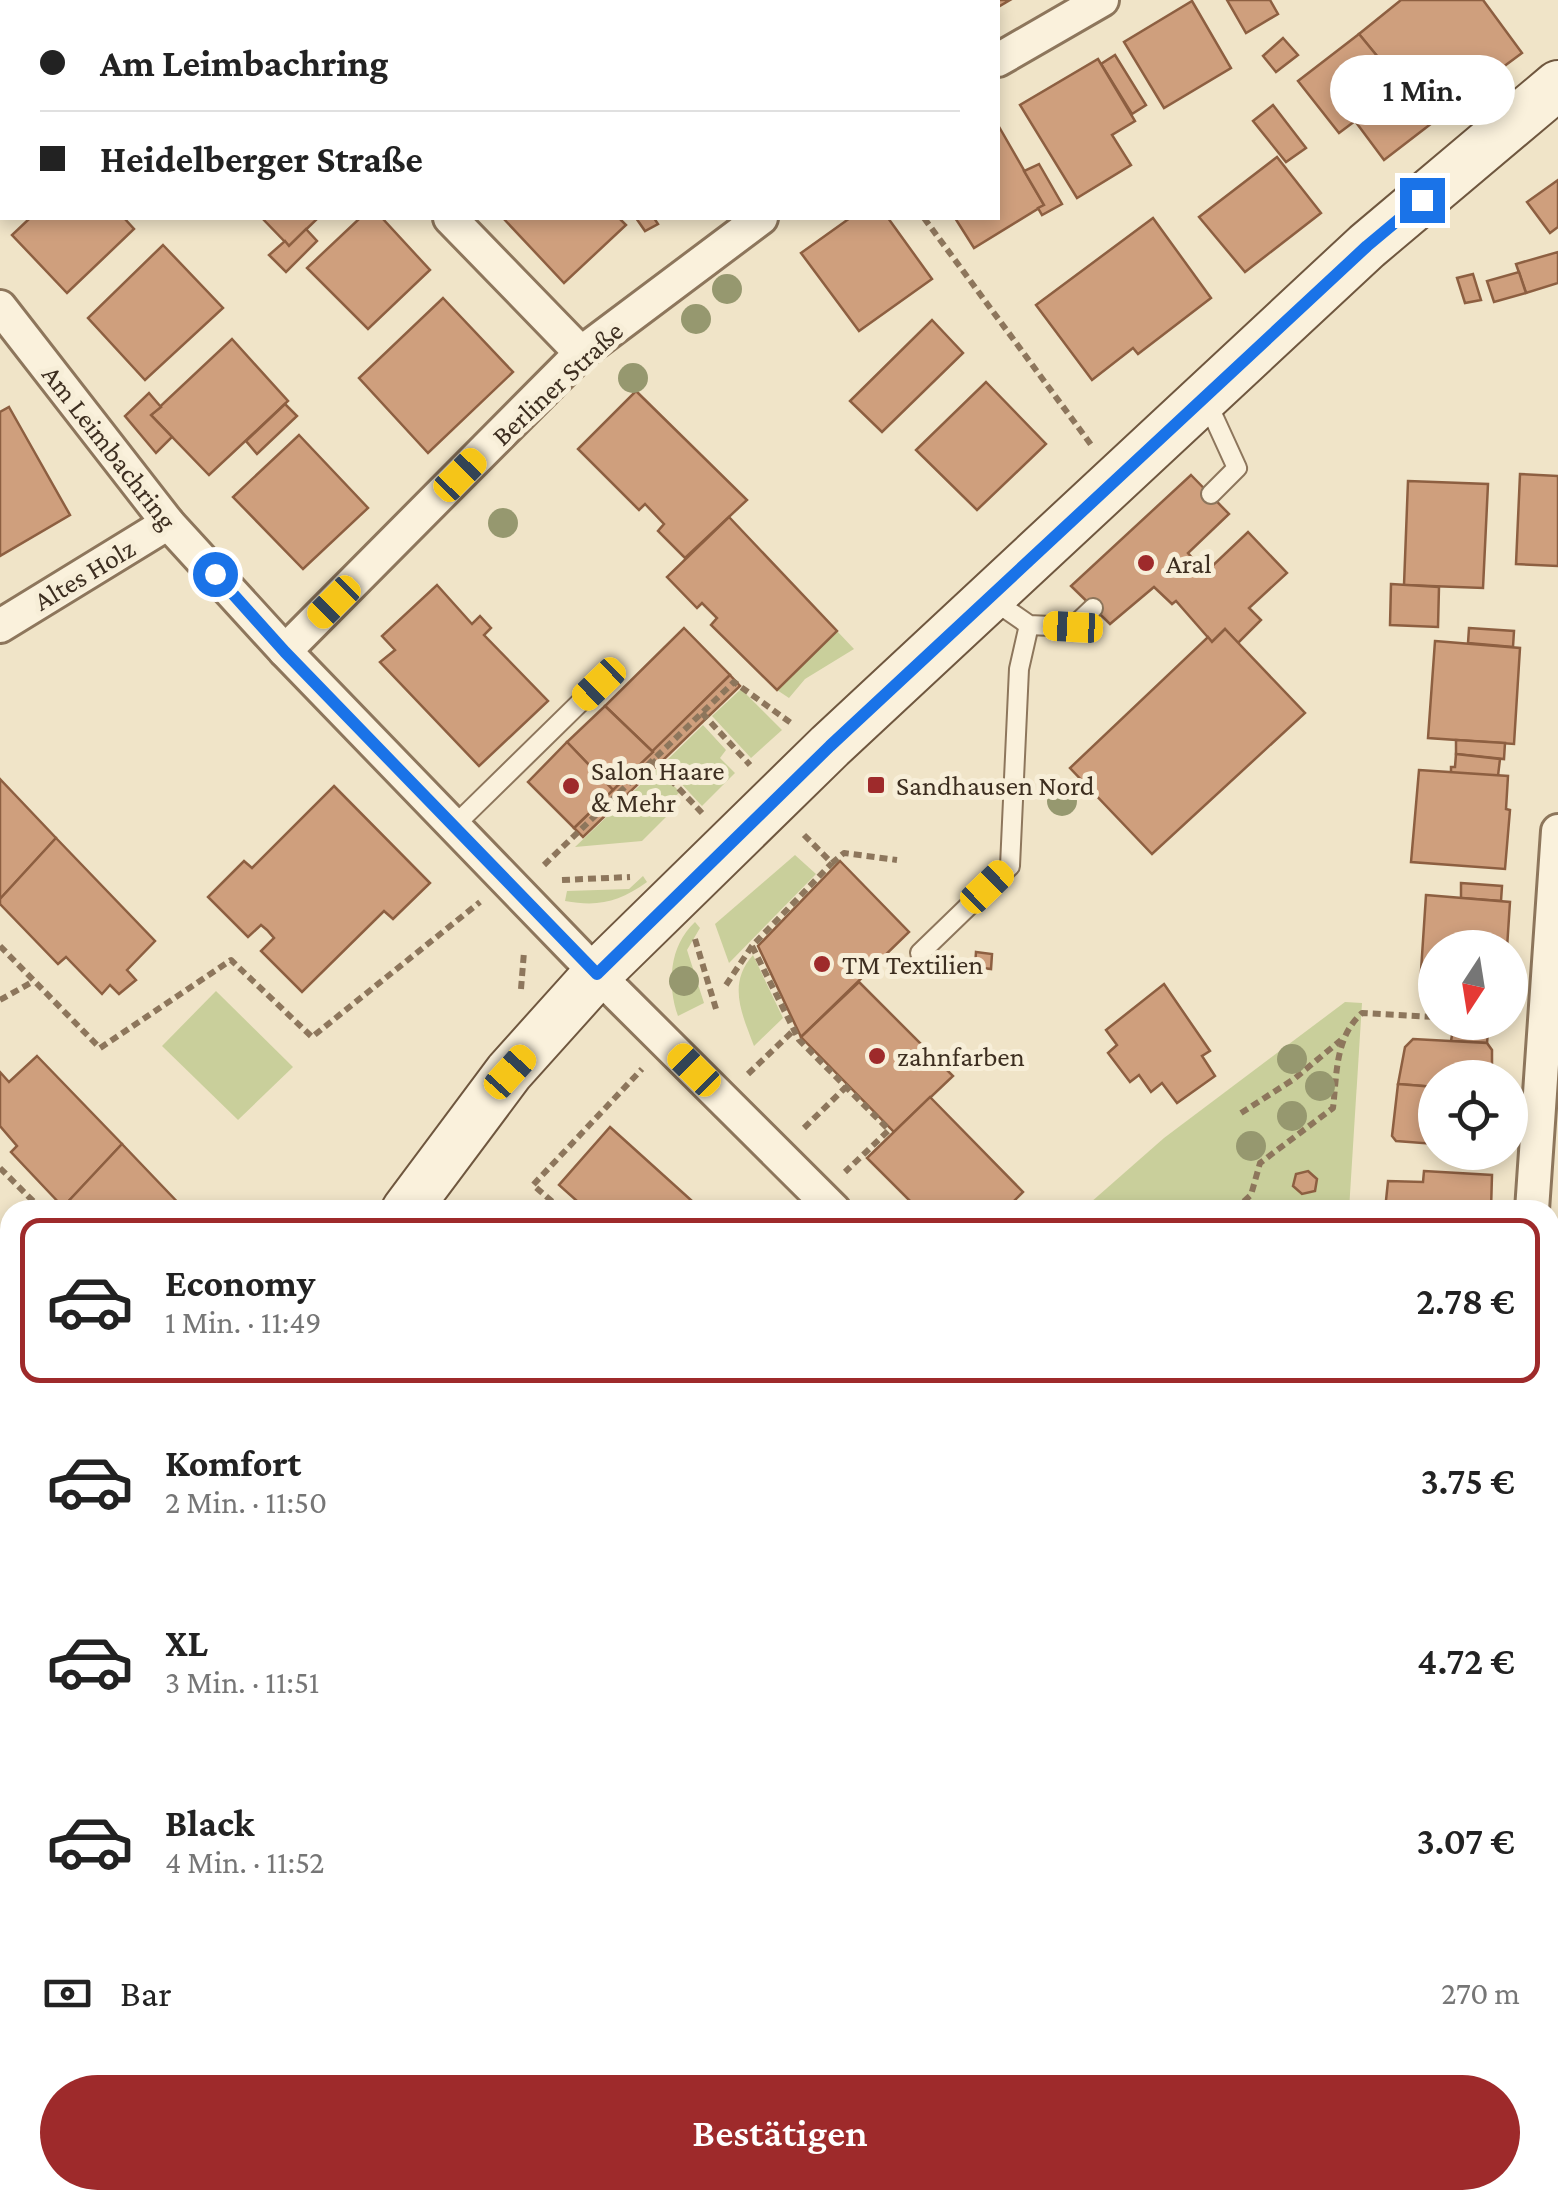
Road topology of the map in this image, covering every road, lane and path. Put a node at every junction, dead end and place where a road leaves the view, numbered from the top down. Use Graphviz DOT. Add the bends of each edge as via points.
graph roads {
  1 [pos="1102,0"];
  2 [pos="1000,59"];
  3 [pos="1558,86"];
  4 [pos="452,220"];
  5 [pos="758,220"];
  6 [pos="925,220"];
  7 [pos="0,308"];
  8 [pos="581,354"];
  9 [pos="1205,397"];
  10 [pos="1116,480"];
  11 [pos="1211,494"];
  12 [pos="168,523"];
  13 [pos="989,597"];
  14 [pos="1093,608"];
  15 [pos="1029,624"];
  16 [pos="0,626"];
  17 [pos="285,652"];
  18 [pos="599,684"];
  19 [pos="702,712"];
  20 [pos="830,746"];
  21 [pos="652,760"];
  22 [pos="750,766"];
  23 [pos="703,814"];
  24 [pos="454,826"];
  25 [pos="1558,831"];
  26 [pos="803,834"];
  27 [pos="896,860"];
  28 [pos="832,863"];
  29 [pos="544,865"];
  30 [pos="631,877"];
  31 [pos="562,880"];
  32 [pos="468,911"];
  33 [pos="693,934"];
  34 [pos="0,946"];
  35 [pos="752,946"];
  36 [pos="920,953"];
  37 [pos="597,974"];
  38 [pos="34,980"];
  39 [pos="726,984"];
  40 [pos="0,1000"];
  41 [pos="716,1009"];
  42 [pos="1418,1016"];
  43 [pos="794,1030"];
  44 [pos="1342,1039"];
  45 [pos="666,1042"];
  46 [pos="741,1080"];
  47 [pos="846,1087"];
  48 [pos="1241,1113"];
  49 [pos="795,1137"];
  50 [pos="0,1168"];
  51 [pos="836,1194"];
  52 [pos="32,1200"];
  53 [pos="414,1200"];
  54 [pos="550,1200"];
  55 [pos="1245,1200"];
  56 [pos="1533,1200"];
  1 -- 2 [label="street"];
  3 -- 9 [label="street" via="1367,246"];
  4 -- 8 [label="street"];
  5 -- 8 [label="street, Berliner Straße"];
  6 -- 10 [label="path"];
  7 -- 12 [label="street, Am Leimbachring"];
  8 -- 17 [label="street, Berliner Straße"];
  9 -- 10 [label="street"];
  9 -- 11 [label="lane" via="1238,468"];
  10 -- 13 [label="street"];
  12 -- 16 [label="street, Altes Holz"];
  12 -- 17 [label="street, Am Leimbachring"];
  13 -- 15 [label="lane"];
  13 -- 20 [label="street"];
  14 -- 15 [label="lane" via="1073,627"];
  15 -- 36 [label="lane" via="1019,668 1010,866"];
  17 -- 24 [label="street, Am Leimbachring"];
  18 -- 24 [label="lane"];
  19 -- 20 [label="path" via="734,682"];
  19 -- 21 [label="path"];
  19 -- 22 [label="path"];
  20 -- 37 [label="street"];
  21 -- 23 [label="path"];
  21 -- 29 [label="path"];
  24 -- 37 [label="street, Am Leimbachring"];
  25 -- 56 [label="street"];
  26 -- 28 [label="path"];
  27 -- 28 [label="path" via="844,853"];
  28 -- 35 [label="path"];
  30 -- 31 [label="path"];
  32 -- 38 [label="path" via="312,1037 231,960 100,1048"];
  33 -- 41 [label="path"];
  34 -- 38 [label="path"];
  35 -- 39 [label="path"];
  35 -- 43 [label="path"];
  37 -- 45 [label="street, Am Leimbachring"];
  37 -- 53 [label="street" via="510,1072"];
  38 -- 40 [label="path"];
  42 -- 44 [label="path" via="1362,1013"];
  43 -- 46 [label="path"];
  43 -- 47 [label="path"];
  44 -- 48 [label="path"];
  44 -- 55 [label="path" via="1333,1108 1260,1163"];
  45 -- 51 [label="street, Am Leimbachring"];
  45 -- 54 [label="path" via="533,1185"];
  47 -- 49 [label="path"];
  47 -- 51 [label="path" via="889,1130"];
  50 -- 52 [label="path"];
}
